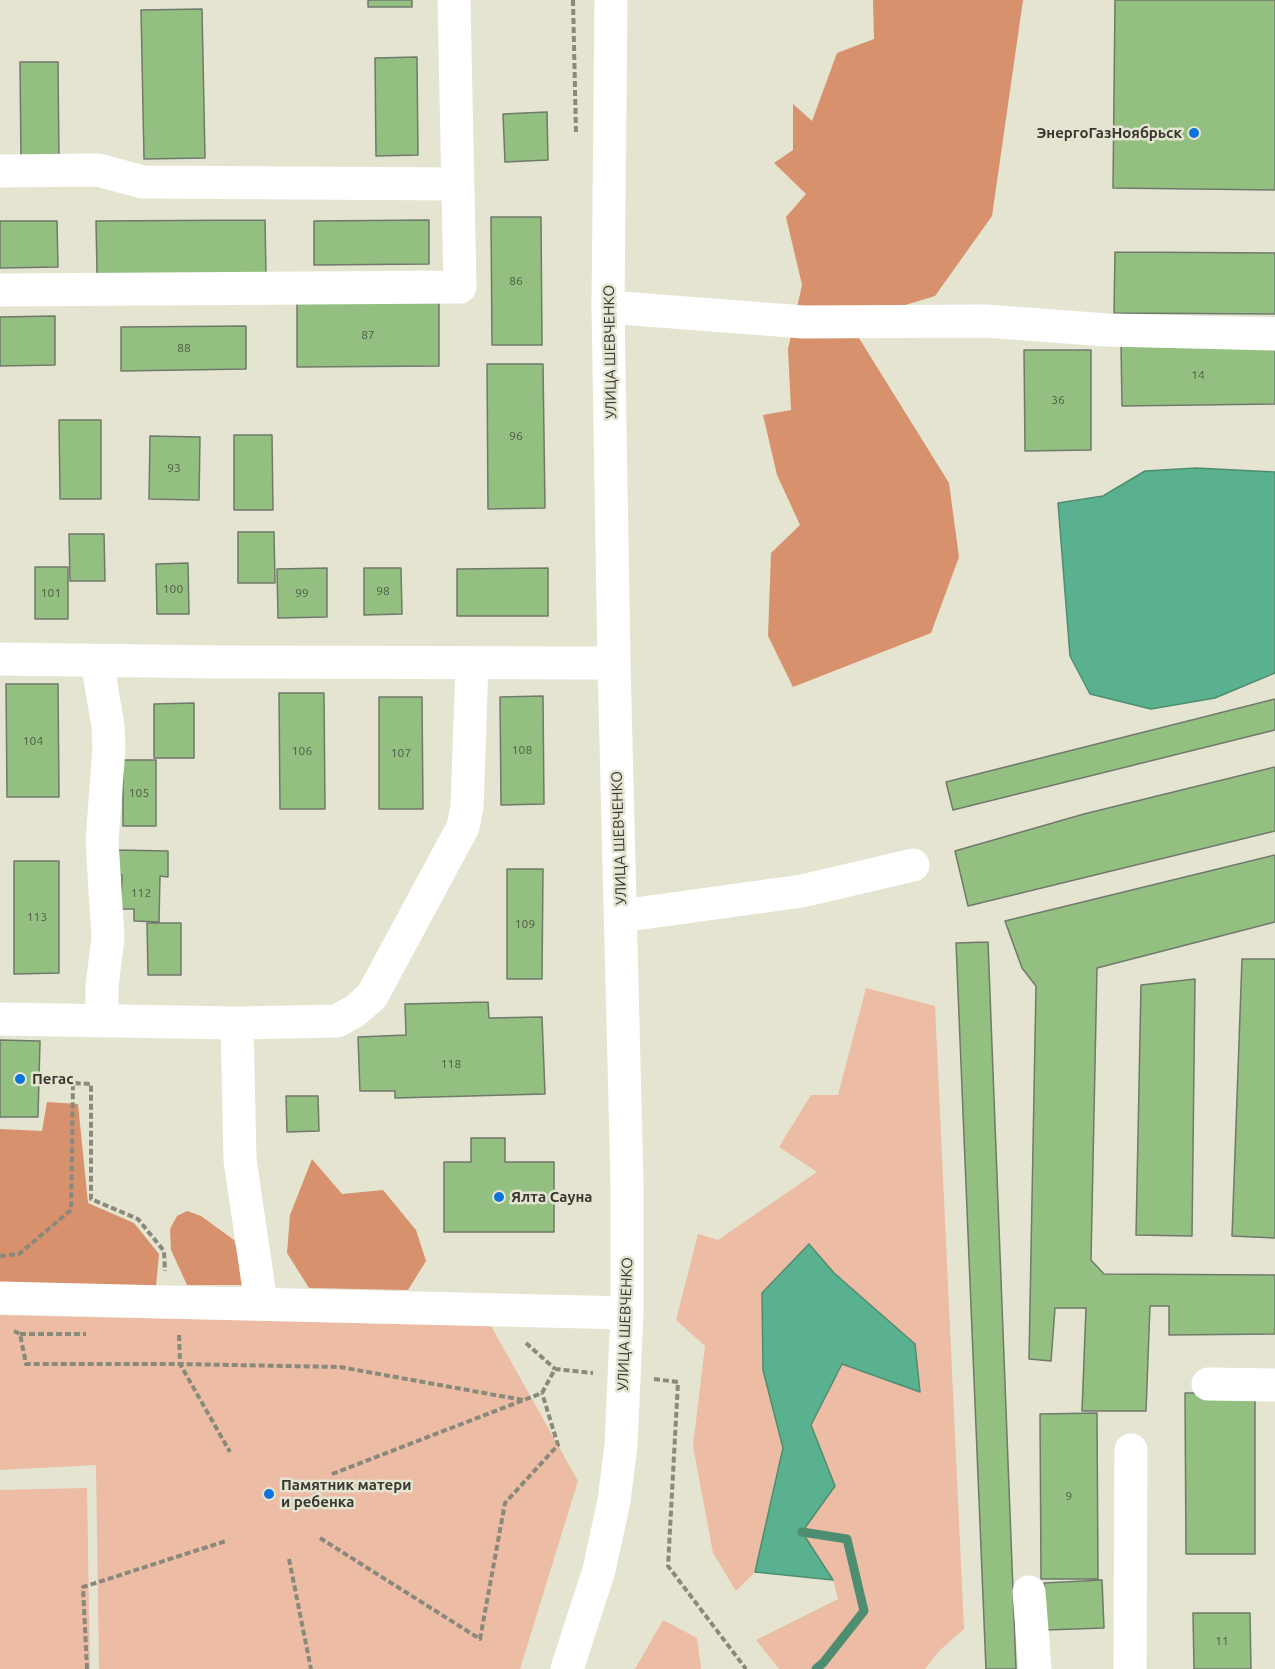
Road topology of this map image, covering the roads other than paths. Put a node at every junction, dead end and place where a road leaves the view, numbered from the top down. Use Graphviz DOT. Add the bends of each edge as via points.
graph roads {
  1 [pos="454,0"];
  2 [pos="611,0"];
  3 [pos="0,171"];
  4 [pos="458,184"];
  5 [pos="0,291"];
  6 [pos="608,307"];
  7 [pos="1275,334"];
  8 [pos="0,659"];
  9 [pos="97,661"];
  10 [pos="614,663"];
  11 [pos="472,664"];
  12 [pos="913,865"];
  13 [pos="621,916"];
  14 [pos="0,1019"];
  15 [pos="102,1021"];
  16 [pos="237,1023"];
  17 [pos="0,1298"];
  18 [pos="261,1303"];
  19 [pos="627,1313"];
  20 [pos="1208,1384"];
  21 [pos="1275,1384"];
  22 [pos="1131,1450"];
  23 [pos="1029,1592"];
  24 [pos="567,1669"];
  25 [pos="1035,1669"];
  26 [pos="1130,1669"];
  1 -- 4 [label="street"];
  2 -- 6 [label="street, УЛИЦА ШЕВЧЕНКО"];
  3 -- 4 [label="street" via="98,170 143,182"];
  4 -- 5 [label="street" via="460,287"];
  6 -- 7 [label="street" via="804,322 985,321 1107,330"];
  6 -- 10 [label="street, УЛИЦА ШЕВЧЕНКО"];
  8 -- 9 [label="street"];
  9 -- 11 [label="street"];
  9 -- 15 [label="street" via="109,748 102,841 108,938"];
  10 -- 11 [label="street"];
  10 -- 13 [label="street, УЛИЦА ШЕВЧЕНКО"];
  11 -- 16 [label="street" via="463,827 372,996 337,1021"];
  12 -- 13 [label="street" via="802,891"];
  13 -- 19 [label="street, УЛИЦА ШЕВЧЕНКО"];
  14 -- 15 [label="street"];
  15 -- 16 [label="street"];
  16 -- 18 [label="street" via="240,1160"];
  17 -- 18 [label="street"];
  18 -- 19 [label="street"];
  19 -- 24 [label="street, УЛИЦА ШЕВЧЕНКО" via="621,1445 614,1501 599,1570"];
  20 -- 21 [label="street"];
  22 -- 26 [label="street"];
  23 -- 25 [label="street"];
}
